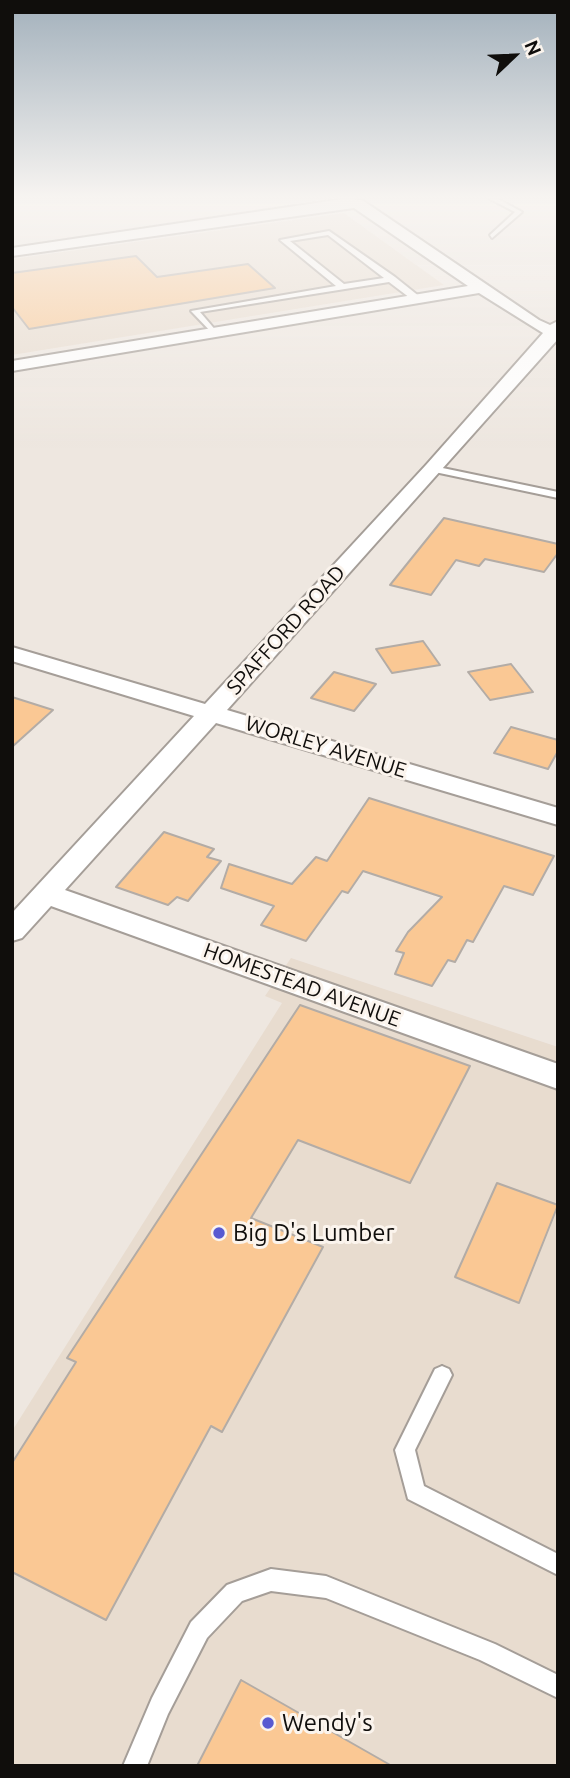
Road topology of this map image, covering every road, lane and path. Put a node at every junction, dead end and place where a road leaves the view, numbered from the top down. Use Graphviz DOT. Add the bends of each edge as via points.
graph roads {
  1 [pos="336,282"];
  2 [pos="373,282"];
  3 [pos="396,282"];
  4 [pos="474,282"];
  5 [pos="342,287"];
  6 [pos="484,289"];
  7 [pos="417,299"];
  8 [pos="556,331"];
  9 [pos="214,334"];
  10 [pos="12,366"];
  11 [pos="433,469"];
  12 [pos="558,495"];
  13 [pos="12,654"];
  14 [pos="211,712"];
  15 [pos="558,817"];
  16 [pos="46,894"];
  17 [pos="12,931"];
  18 [pos="558,1077"];
  19 [pos="442,1375"];
  20 [pos="558,1565"];
  21 [pos="558,1687"];
  22 [pos="135,1766"];
  1 -- 5 [label="lane"];
  2 -- 5 [label="lane"];
  3 -- 7 [label="lane"];
  4 -- 6 [label="street"];
  5 -- 9 [label="lane" via="195,311"];
  6 -- 7 [label="street"];
  6 -- 8 [label="street"];
  7 -- 9 [label="street"];
  8 -- 11 [label="street, SPAFFORD ROAD"];
  9 -- 10 [label="street"];
  11 -- 12 [label="lane"];
  11 -- 14 [label="street, SPAFFORD ROAD"];
  13 -- 14 [label="street, WORLEY AVENUE"];
  14 -- 15 [label="street, WORLEY AVENUE"];
  14 -- 16 [label="street, SPAFFORD ROAD"];
  16 -- 17 [label="street, SPAFFORD ROAD"];
  16 -- 18 [label="street, HOMESTEAD AVENUE"];
  19 -- 20 [label="lane" via="405,1450 415,1492"];
  21 -- 22 [label="lane" via="487,1652 326,1587 271,1580 236,1593 199,1630"];
}
